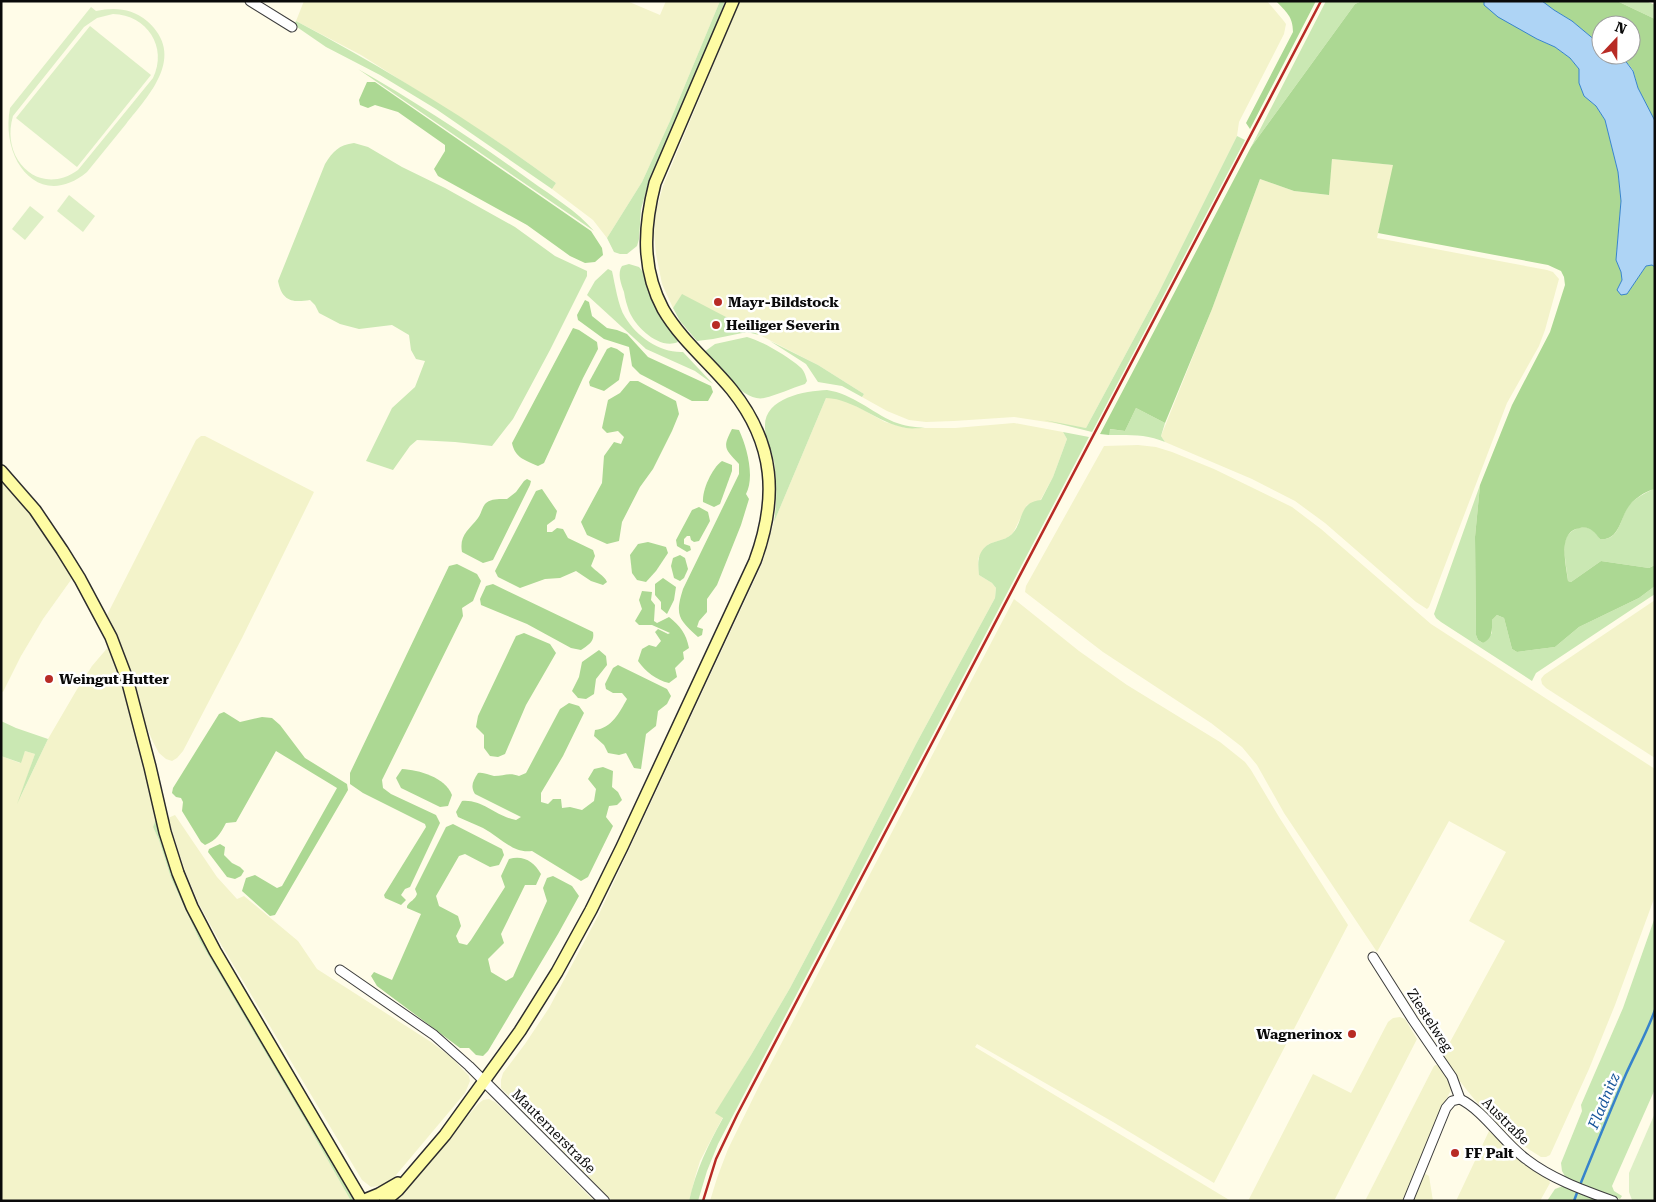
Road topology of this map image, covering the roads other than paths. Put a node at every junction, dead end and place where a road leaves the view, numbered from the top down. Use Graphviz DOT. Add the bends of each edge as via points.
graph roads {
  1 [pos="250,1"];
  2 [pos="732,1"];
  3 [pos="292,27"];
  4 [pos="1,471"];
  5 [pos="1373,957"];
  6 [pos="340,970"];
  7 [pos="485,1082"];
  8 [pos="1460,1098"];
  9 [pos="415,1169"];
  10 [pos="362,1201"];
  11 [pos="385,1201"];
  12 [pos="604,1201"];
  13 [pos="1408,1201"];
  14 [pos="1613,1201"];
  1 -- 3 [label="street"];
  2 -- 7 [label="main road" via="656,183 648,210 647,256 663,308 686,342 731,389 749,414 761,441 770,485 764,538 591,910 557,972"];
  4 -- 10 [label="main road" via="35,510 62,550 111,637 127,679 164,832 192,908"];
  5 -- 8 [label="street, Ziestelweg" via="1452,1077"];
  6 -- 7 [label="street" via="434,1035"];
  7 -- 9 [label="main road"];
  7 -- 12 [label="street, Mauternerstraße"];
  8 -- 13 [label="street, Austraße" via="1446,1108"];
  8 -- 14 [label="street, Austraße" via="1526,1159 1559,1180"];
  9 -- 10 [label="main road" via="394,1185"];
  9 -- 11 [label="main road"];
}
